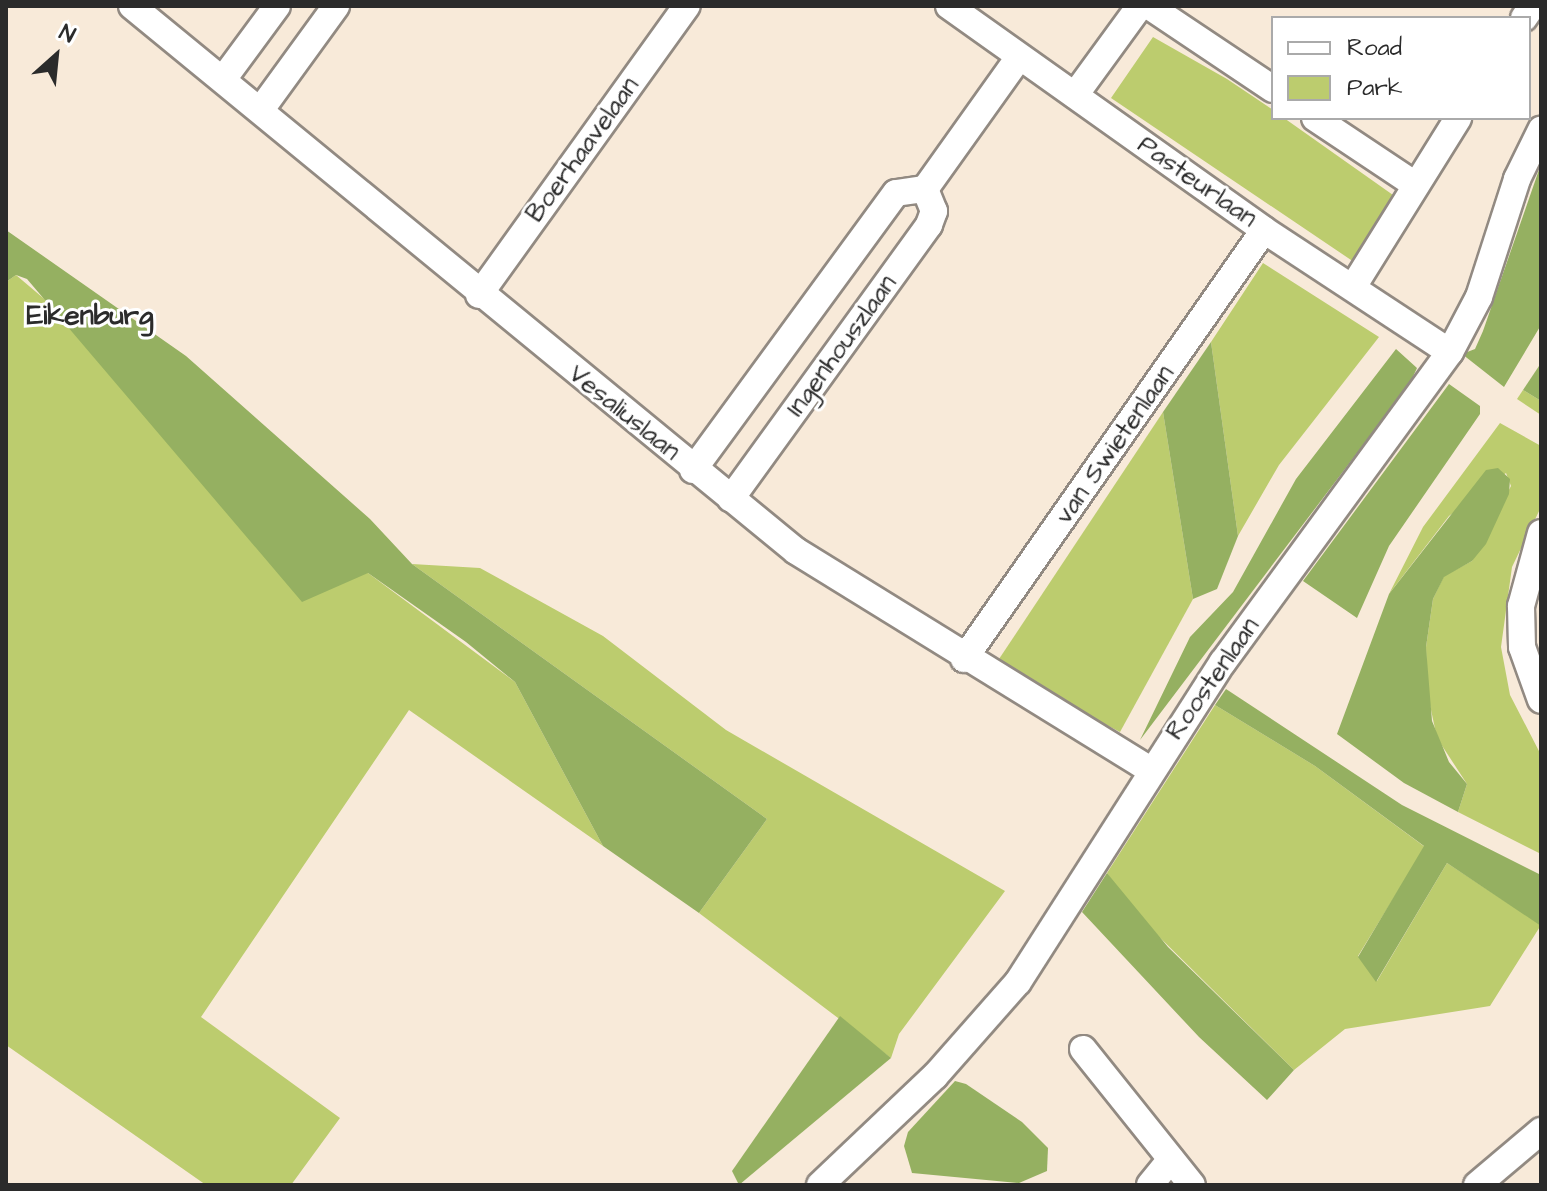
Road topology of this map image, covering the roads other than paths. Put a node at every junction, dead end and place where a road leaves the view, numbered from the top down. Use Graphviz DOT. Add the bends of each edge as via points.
graph roads {
  1 [pos="132,6"];
  2 [pos="277,6"];
  3 [pos="336,6"];
  4 [pos="687,6"];
  5 [pos="949,6"];
  6 [pos="1140,6"];
  7 [pos="1149,6"];
  8 [pos="1019,57"];
  9 [pos="224,78"];
  10 [pos="1271,88"];
  11 [pos="1075,95"];
  12 [pos="262,108"];
  13 [pos="1318,120"];
  14 [pos="1457,120"];
  15 [pos="1541,130"];
  16 [pos="1414,184"];
  17 [pos="925,189"];
  18 [pos="1264,230"];
  19 [pos="1353,287"];
  20 [pos="479,295"];
  21 [pos="1450,352"];
  22 [pos="693,470"];
  23 [pos="731,499"];
  24 [pos="1541,533"];
  25 [pos="964,659"];
  26 [pos="1541,700"];
  27 [pos="1151,770"];
  28 [pos="1083,1049"];
  29 [pos="1541,1131"];
  30 [pos="1171,1159"];
  31 [pos="830,1182"];
  32 [pos="1150,1185"];
  33 [pos="1192,1185"];
  34 [pos="1477,1185"];
  1 -- 9 [label="street, Vesaliuslaan"];
  2 -- 9 [label="street"];
  3 -- 12 [label="street"];
  4 -- 20 [label="street, Boerhaavelaan"];
  5 -- 8 [label="street, Pasteurlaan"];
  6 -- 11 [label="street"];
  7 -- 10 [label="street"];
  8 -- 11 [label="street, Pasteurlaan"];
  8 -- 17 [label="street"];
  9 -- 12 [label="street, Vesaliuslaan"];
  11 -- 18 [label="street, Pasteurlaan"];
  12 -- 20 [label="street, Vesaliuslaan"];
  13 -- 16 [label="street"];
  14 -- 16 [label="street"];
  15 -- 21 [label="street, Roostenlaan" via="1517,179 1479,297"];
  16 -- 19 [label="street"];
  17 -- 22 [label="street, Ingenhouszlaan" via="896,193"];
  17 -- 23 [label="street, Ingenhouszlaan" via="934,211 929,225"];
  18 -- 19 [label="street, Pasteurlaan"];
  18 -- 25 [label="street, van Swietenlaan"];
  19 -- 21 [label="street, Pasteurlaan"];
  20 -- 22 [label="street, Vesaliuslaan"];
  21 -- 27 [label="street, Roostenlaan" via="1223,662"];
  22 -- 23 [label="street, Vesaliuslaan"];
  23 -- 25 [label="street, Vesaliuslaan" via="796,551"];
  24 -- 26 [label="street" via="1521,606 1522,647"];
  25 -- 27 [label="street, Vesaliuslaan"];
  27 -- 31 [label="street, Roostenlaan" via="999,1006"];
  28 -- 30 [label="street"];
  29 -- 34 [label="street"];
  30 -- 32 [label="street"];
  30 -- 33 [label="street"];
}
